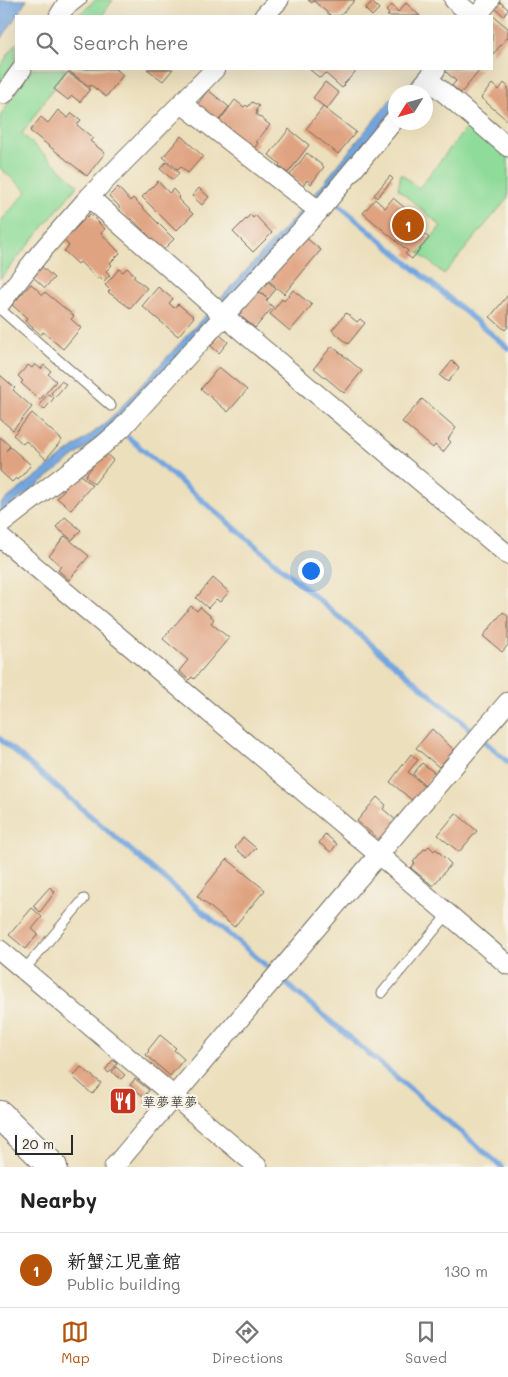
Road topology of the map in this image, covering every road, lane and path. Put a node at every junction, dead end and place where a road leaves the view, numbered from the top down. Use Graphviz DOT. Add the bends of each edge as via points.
graph roads {
  1 [pos="70,0"];
  2 [pos="82,0"];
  3 [pos="279,0"];
  4 [pos="490,0"];
  5 [pos="468,11"];
  6 [pos="60,15"];
  7 [pos="60,15"];
  8 [pos="265,15"];
  9 [pos="21,70"];
  10 [pos="214,70"];
  11 [pos="427,80"];
  12 [pos="4,94"];
  13 [pos="181,103"];
  14 [pos="388,127"];
  15 [pos="508,147"];
  16 [pos="89,196"];
  17 [pos="314,207"];
  18 [pos="0,304"];
  19 [pos="0,309"];
  20 [pos="219,312"];
  21 [pos="111,406"];
  22 [pos="0,525"];
  23 [pos="0,537"];
  24 [pos="508,555"];
  25 [pos="508,702"];
  26 [pos="380,855"];
  27 [pos="84,899"];
  28 [pos="448,914"];
  29 [pos="0,950"];
  30 [pos="508,965"];
  31 [pos="24,970"];
  32 [pos="382,993"];
  33 [pos="174,1096"];
  34 [pos="0,1115"];
  35 [pos="53,1167"];
  36 [pos="114,1167"];
  37 [pos="258,1167"];
  1 -- 6 [label="street"];
  2 -- 7 [label="lane"];
  3 -- 8 [label="street"];
  4 -- 5 [label="street"];
  9 -- 12 [label="street"];
  10 -- 13 [label="street"];
  11 -- 15 [label="street"];
  13 -- 16 [label="street"];
  13 -- 17 [label="street"];
  14 -- 17 [label="street"];
  16 -- 18 [label="street"];
  16 -- 20 [label="street"];
  17 -- 20 [label="street"];
  19 -- 21 [label="lane"];
  20 -- 22 [label="street" via="121,430"];
  20 -- 24 [label="street"];
  23 -- 26 [label="street"];
  25 -- 26 [label="street"];
  26 -- 28 [label="street"];
  26 -- 33 [label="street"];
  27 -- 31 [label="lane"];
  28 -- 30 [label="street"];
  28 -- 32 [label="lane"];
  29 -- 31 [label="street"];
  31 -- 33 [label="street"];
  33 -- 36 [label="street"];
  33 -- 37 [label="street"];
  34 -- 35 [label="highway"];
}
